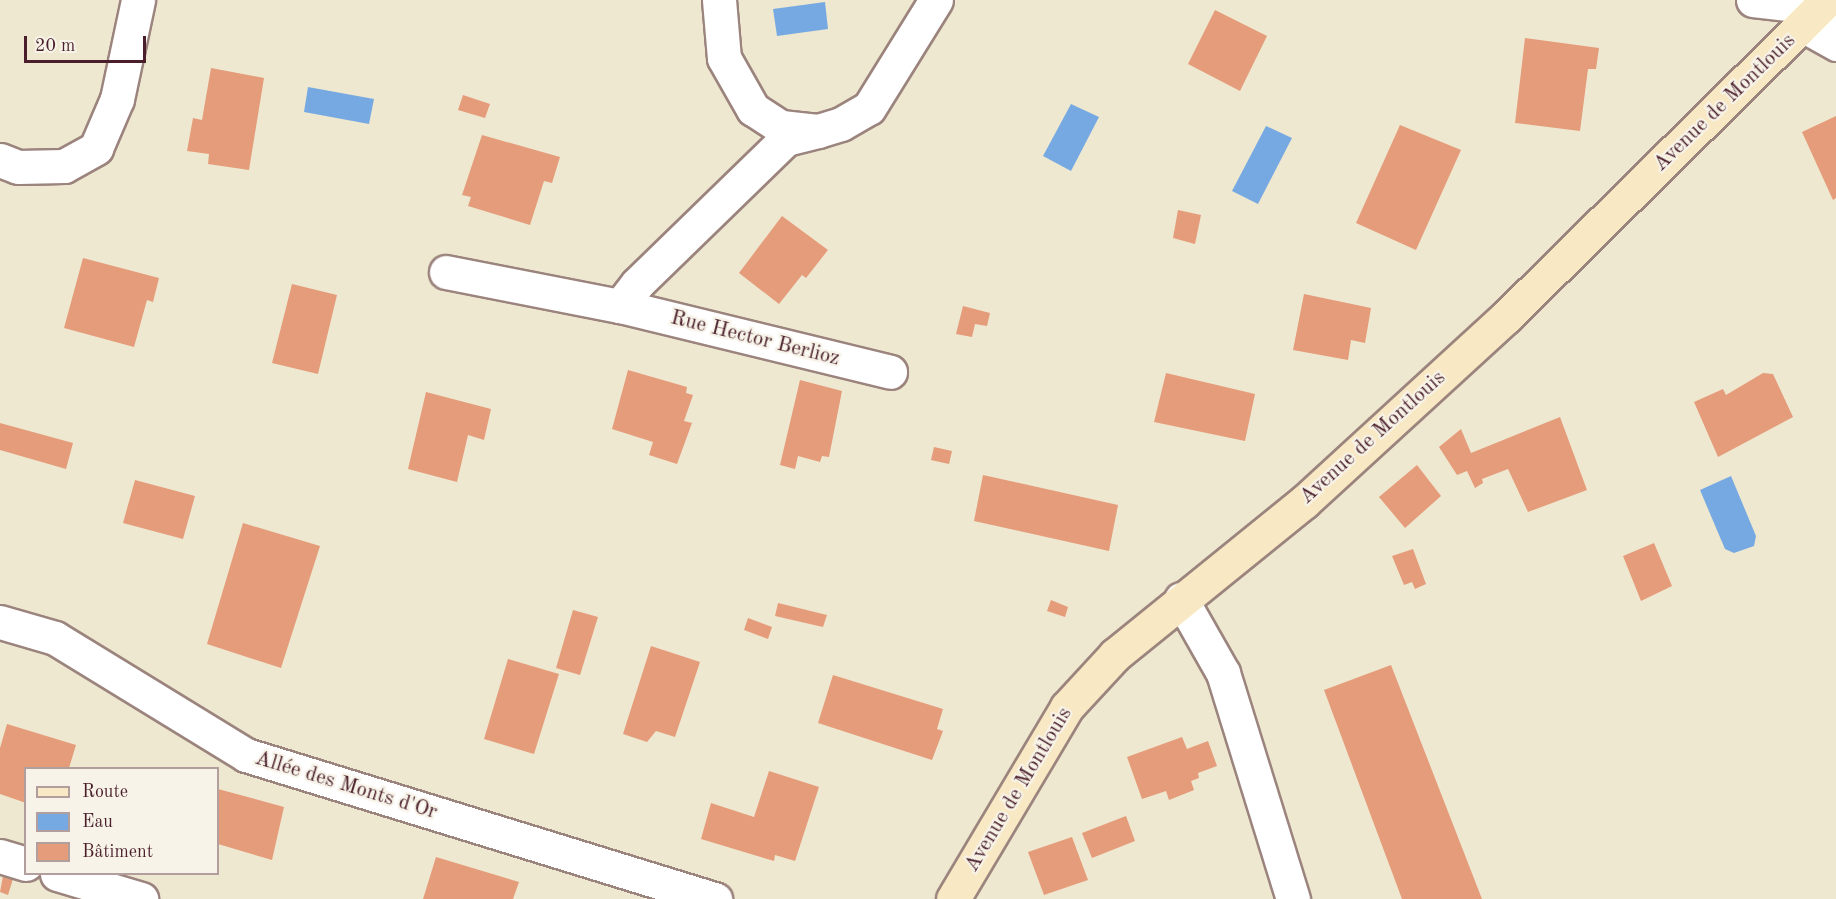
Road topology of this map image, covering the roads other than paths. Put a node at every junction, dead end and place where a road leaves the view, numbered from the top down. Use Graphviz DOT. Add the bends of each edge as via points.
graph roads {
  1 [pos="138,0"];
  2 [pos="719,0"];
  3 [pos="936,0"];
  4 [pos="1753,0"];
  5 [pos="1821,15"];
  6 [pos="1836,49"];
  7 [pos="818,131"];
  8 [pos="0,160"];
  9 [pos="446,272"];
  10 [pos="620,306"];
  11 [pos="890,372"];
  12 [pos="1181,599"];
  13 [pos="0,622"];
  14 [pos="0,856"];
  15 [pos="24,863"];
  16 [pos="63,875"];
  17 [pos="141,899"];
  18 [pos="715,899"];
  19 [pos="953,899"];
  20 [pos="1293,899"];
  1 -- 8 [label="street" via="117,99 96,148 64,166 18,167"];
  2 -- 7 [label="street" via="724,58 753,109 781,127"];
  3 -- 7 [label="street" via="869,108 841,124"];
  4 -- 5 [label="street"];
  5 -- 6 [label="lane"];
  5 -- 12 [label="street, Avenue de Montlouis" via="1506,317 1304,502"];
  7 -- 10 [label="street" via="786,139 637,284"];
  9 -- 10 [label="street, Rue Hector Berlioz"];
  10 -- 11 [label="street, Rue Hector Berlioz"];
  12 -- 19 [label="street, Avenue de Montlouis" via="1114,656 1067,707"];
  12 -- 20 [label="street" via="1223,673"];
  13 -- 18 [label="street, Allée des Monts d'Or" via="55,638 246,754"];
  14 -- 15 [label="street"];
  16 -- 17 [label="street"];
}
